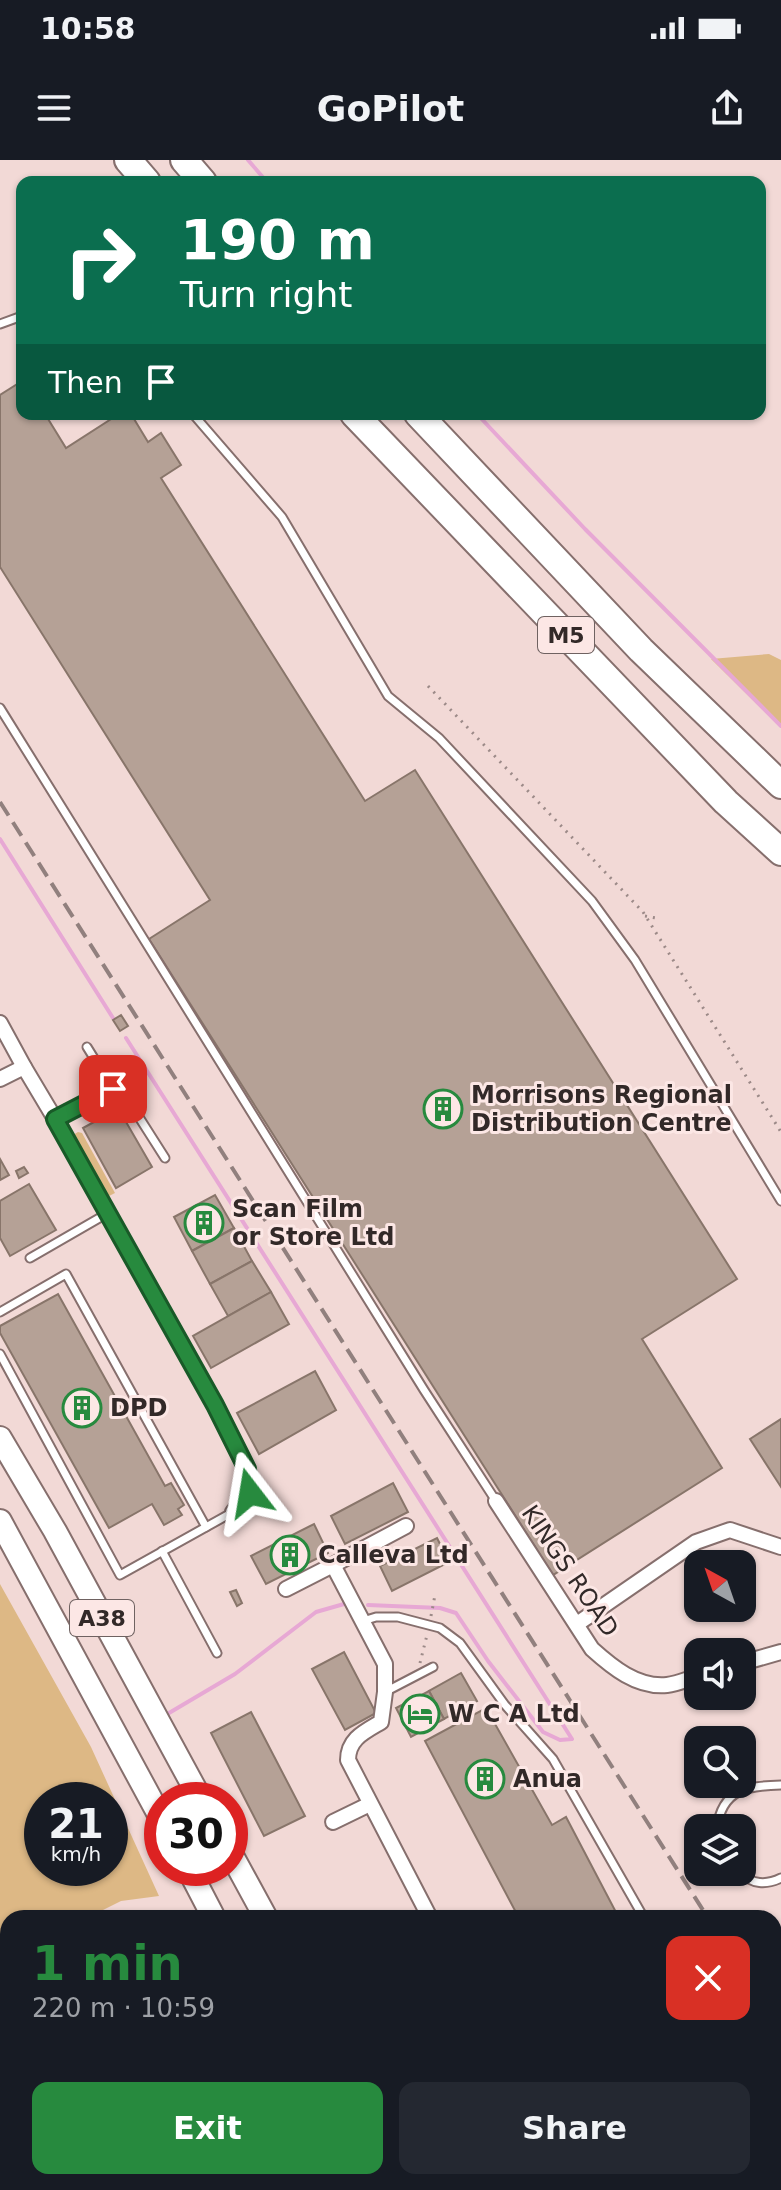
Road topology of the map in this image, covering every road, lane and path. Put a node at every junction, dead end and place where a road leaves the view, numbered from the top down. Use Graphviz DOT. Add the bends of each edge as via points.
graph roads {
  1 [pos="128,160"];
  2 [pos="184,160"];
  3 [pos="142,176"];
  4 [pos="198,176"];
  5 [pos="198,420"];
  6 [pos="360,420"];
  7 [pos="424,420"];
  8 [pos="428,686"];
  9 [pos="0,708"];
  10 [pos="781,785"];
  11 [pos="781,852"];
  12 [pos="645,916"];
  13 [pos="656,918"];
  14 [pos="0,1023"];
  15 [pos="87,1047"];
  16 [pos="24,1067"];
  17 [pos="0,1079"];
  18 [pos="113,1089"];
  19 [pos="55,1119"];
  20 [pos="781,1132"];
  21 [pos="165,1158"];
  22 [pos="781,1201"];
  23 [pos="108,1213"];
  24 [pos="30,1258"];
  25 [pos="0,1312"];
  26 [pos="0,1354"];
  27 [pos="1,1439"];
  28 [pos="496,1501"];
  29 [pos="233,1512"];
  30 [pos="0,1521"];
  31 [pos="406,1526"];
  32 [pos="206,1527"];
  33 [pos="781,1547"];
  34 [pos="162,1551"];
  35 [pos="333,1565"];
  36 [pos="286,1589"];
  37 [pos="435,1595"];
  38 [pos="363,1621"];
  39 [pos="577,1624"];
  40 [pos="429,1626"];
  41 [pos="781,1652"];
  42 [pos="217,1653"];
  43 [pos="756,1659"];
  44 [pos="419,1667"];
  45 [pos="433,1667"];
  46 [pos="684,1680"];
  47 [pos="385,1692"];
  48 [pos="191,1782"];
  49 [pos="781,1785"];
  50 [pos="144,1787"];
  51 [pos="370,1804"];
  52 [pos="719,1814"];
  53 [pos="333,1822"];
  54 [pos="248,1875"];
  55 [pos="781,1878"];
  56 [pos="756,1882"];
  57 [pos="248,1885"];
  58 [pos="197,1886"];
  59 [pos="210,1910"];
  60 [pos="262,1910"];
  61 [pos="272,1910"];
  62 [pos="426,1910"];
  63 [pos="639,1910"];
  1 -- 3 [label="highway"];
  2 -- 4 [label="highway"];
  5 -- 22 [label="lane" via="282,517 388,696 439,738 592,901 635,960"];
  6 -- 11 [label="highway, M5" via="726,802"];
  7 -- 10 [label="highway, M5" via="641,650"];
  8 -- 12 [label="path"];
  9 -- 28 [label="lane"];
  12 -- 13 [label="path"];
  12 -- 20 [label="path"];
  14 -- 16 [label="street"];
  15 -- 18 [label="lane"];
  16 -- 17 [label="street"];
  16 -- 19 [label="street"];
  18 -- 19 [label="lane"];
  18 -- 21 [label="lane" via="126,1095"];
  19 -- 23 [label="street"];
  23 -- 24 [label="lane"];
  23 -- 29 [label="street" via="247,1469 250,1493"];
  25 -- 32 [label="lane" via="66,1274"];
  26 -- 34 [label="lane" via="120,1575"];
  27 -- 48 [label="main road, A38"];
  28 -- 39 [label="street, KINGS ROAD"];
  29 -- 32 [label="lane"];
  30 -- 50 [label="main road, A38"];
  31 -- 35 [label="street"];
  32 -- 34 [label="lane"];
  33 -- 39 [label="street" via="730,1530 696,1542"];
  34 -- 42 [label="lane"];
  35 -- 36 [label="street"];
  35 -- 38 [label="street"];
  37 -- 40 [label="path"];
  38 -- 40 [label="lane" via="398,1617"];
  38 -- 47 [label="street" via="385,1664"];
  39 -- 46 [label="street, KINGS ROAD" via="592,1649 613,1668 665,1686"];
  40 -- 44 [label="path"];
  40 -- 63 [label="lane" via="460,1643 553,1759"];
  41 -- 43 [label="street"];
  45 -- 47 [label="lane"];
  47 -- 51 [label="street" via="381,1722 348,1748 348,1760"];
  49 -- 52 [label="lane" via="737,1791"];
  51 -- 53 [label="street"];
  51 -- 62 [label="street"];
  54 -- 61 [label="street"];
  55 -- 56 [label="lane"];
  57 -- 60 [label="main road"];
  58 -- 59 [label="main road"];
}
